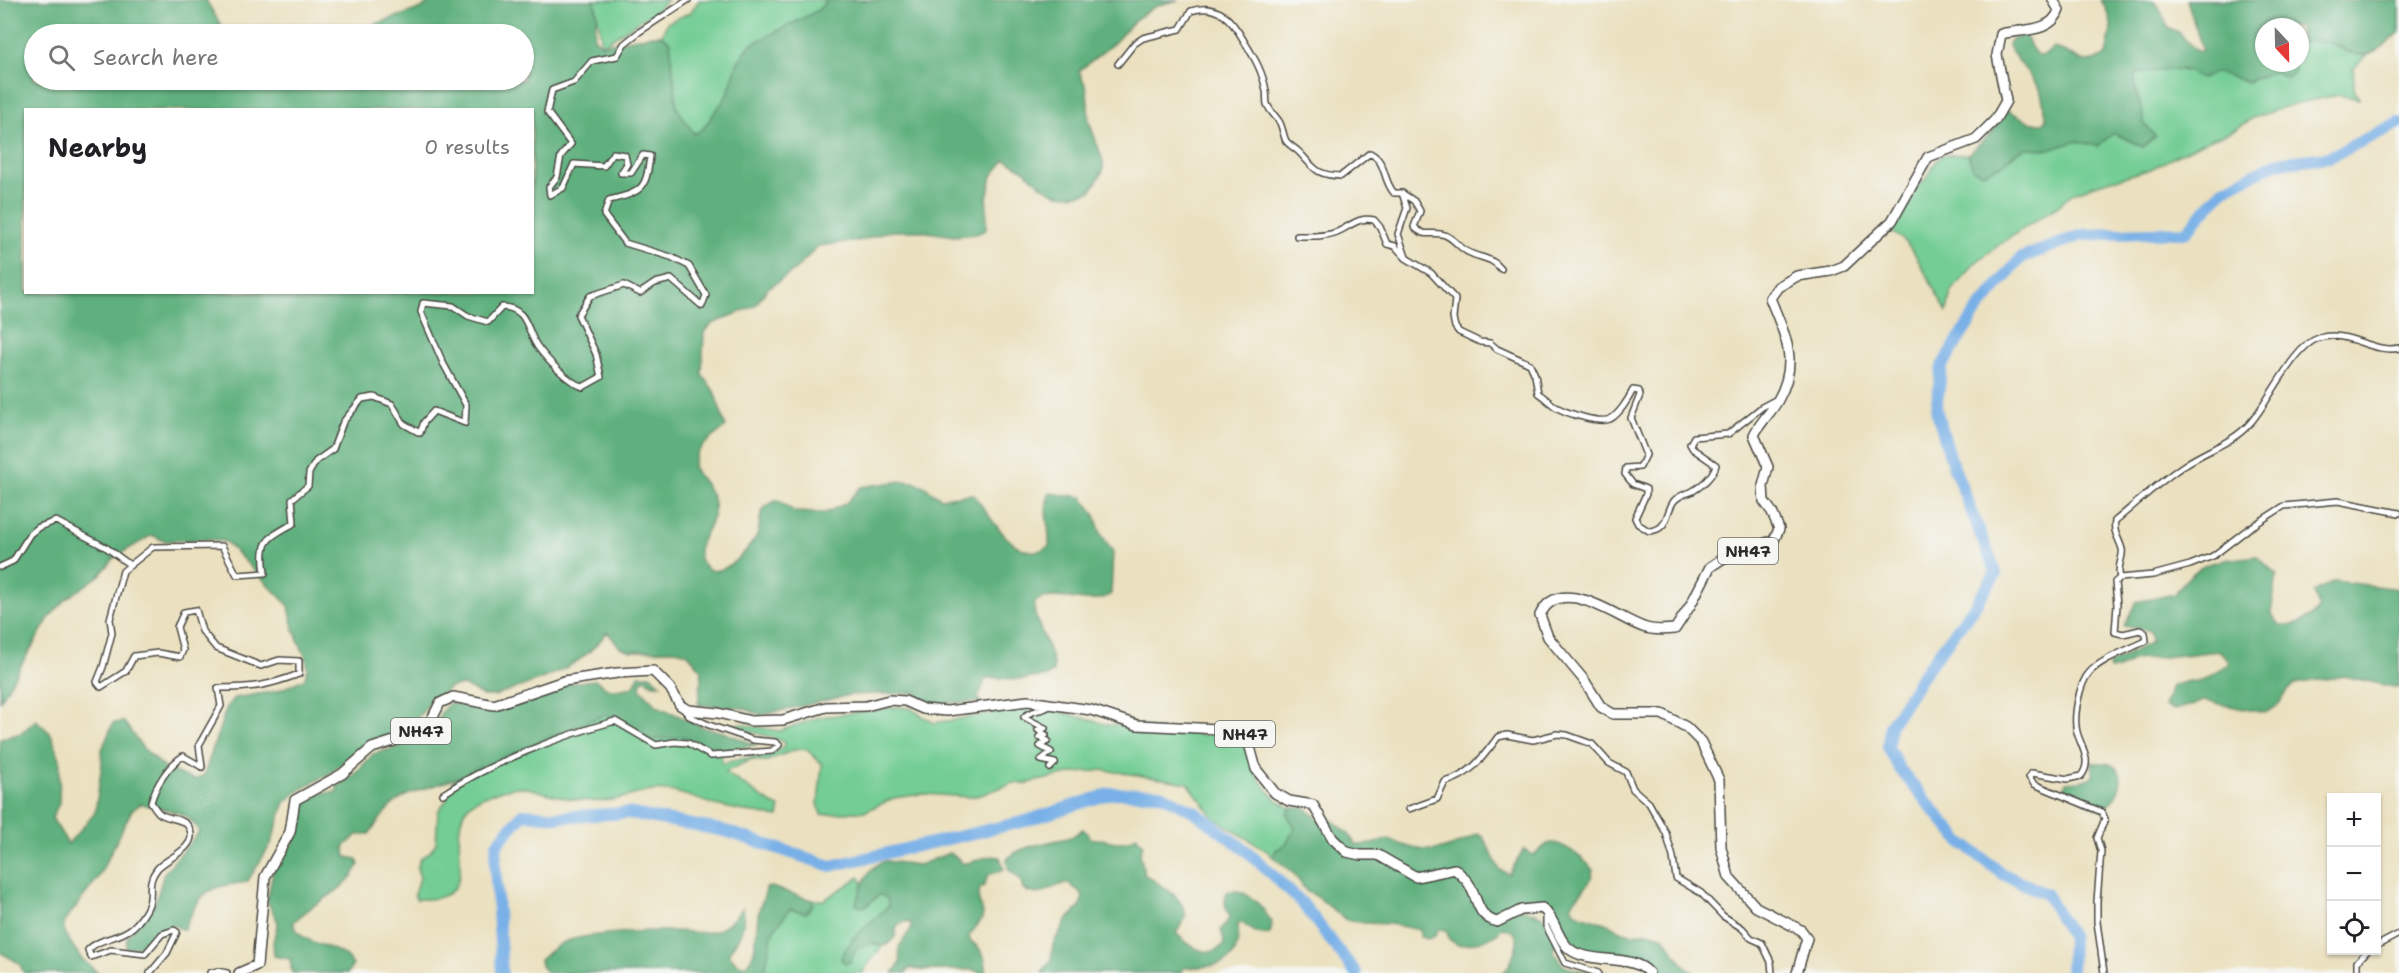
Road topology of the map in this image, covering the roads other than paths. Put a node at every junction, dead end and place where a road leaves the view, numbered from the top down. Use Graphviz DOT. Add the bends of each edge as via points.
graph roads {
  1 [pos="688,0"];
  2 [pos="2053,0"];
  3 [pos="1118,64"];
  4 [pos="1402,193"];
  5 [pos="1297,236"];
  6 [pos="1406,258"];
  7 [pos="1501,269"];
  8 [pos="2399,348"];
  9 [pos="1779,399"];
  10 [pos="2399,513"];
  11 [pos="130,565"];
  12 [pos="0,567"];
  13 [pos="2120,578"];
  14 [pos="680,705"];
  15 [pos="1052,705"];
  16 [pos="1050,768"];
  17 [pos="443,794"];
  18 [pos="1409,808"];
  19 [pos="1546,911"];
  20 [pos="2399,934"];
  21 [pos="2381,943"];
  22 [pos="2364,955"];
  23 [pos="150,973"];
  24 [pos="210,973"];
  25 [pos="227,973"];
  26 [pos="238,973"];
  27 [pos="1598,973"];
  28 [pos="1649,973"];
  29 [pos="1772,973"];
  30 [pos="1797,973"];
  31 [pos="2104,973"];
  32 [pos="2357,973"];
  1 -- 11 [label="street" via="639,32 617,56 592,61 574,82 552,90 547,112 571,144 561,156 557,177 549,187 550,195 563,188 574,164 604,166 613,153 625,154 627,164 621,173 631,173 643,154 650,156 647,180 633,194 609,200 604,215 625,243 689,266 706,295 702,306 671,279 640,293 624,285 590,296 578,315 596,354 601,377 583,387 572,384 538,347 524,317 512,308 502,307 488,322 453,306 423,303 421,312 466,405 465,423 434,411 420,433 404,424 393,404 374,397 362,399 343,422 333,449 316,461 309,473 308,486 292,499 294,522 270,537 262,553 265,573 237,575 222,546 153,547"];
  2 -- 9 [label="highway, NH47" via="2059,10 2050,23 2001,34 1997,55 2006,101 1989,127 1976,139 1928,157 1892,221 1844,266 1797,276 1778,287 1770,298 1788,345 1791,368"];
  3 -- 4 [label="street" via="1143,38 1180,29 1191,10 1217,10 1237,26 1258,64 1267,104 1280,121 1286,140 1305,161 1318,172 1341,176 1370,153 1382,164 1387,184 1394,193"];
  4 -- 6 [label="street" via="1407,208 1398,234"];
  4 -- 7 [label="street" via="1420,211 1414,227 1420,232 1455,240 1466,252 1494,260"];
  5 -- 6 [label="street" via="1337,232 1368,218 1380,227 1387,244 1395,246"];
  6 -- 9 [label="street" via="1431,273 1455,299 1453,318 1459,332 1530,364 1538,393 1553,406 1594,420 1606,420 1613,418 1633,390 1639,391 1631,418 1646,455 1640,466 1626,468 1625,474 1633,484 1646,489 1635,518 1649,531 1660,529 1674,500 1700,486 1714,471 1716,465 1690,444 1694,437 1728,434 1762,407"];
  8 -- 13 [label="street" via="2379,349 2332,336 2313,341 2291,362 2244,430 2185,464 2115,521 2114,530 2123,552 2117,569"];
  9 -- 30 [label="highway, NH47" via="1754,435 1768,466 1764,501 1779,529 1774,540 1710,567 1675,628 1645,628 1576,598 1557,598 1545,604 1540,615 1548,637 1601,706 1613,714 1662,714 1686,727 1701,742 1719,780 1721,847 1729,877 1756,907 1801,930 1807,938"];
  10 -- 13 [label="street" via="2338,501 2284,506 2205,559 2153,575"];
  11 -- 12 [label="street" via="56,521 30,534 13,561"];
  11 -- 23 [label="street" via="123,570 110,619 112,633 97,682 101,687 126,671 134,656 158,653 180,657 183,650 177,627 184,612 196,610 202,631 216,648 261,666 279,660 299,661 299,674 280,681 254,688 219,688 221,706 199,745 202,767 183,756 155,790 151,802 160,814 182,820 188,826 192,835 189,843 157,869 149,882 149,904 134,926 88,950 91,957 111,950 145,954 162,934 174,930 177,932 173,944"];
  13 -- 31 [label="street" via="2115,582 2115,632 2140,630 2146,641 2100,663 2088,674 2075,714 2076,731 2086,757 2081,776 2068,779 2032,773 2029,777 2034,784 2102,812 2104,819 2097,838 2097,922"];
  14 -- 15 [label="highway, NH47" via="688,710 751,721 783,720 826,707 867,706 890,700 947,711 1028,701"];
  14 -- 17 [label="street" via="689,716 709,725 778,745 772,751 711,756 688,743 656,745 615,721 588,727 530,751"];
  14 -- 26 [label="highway, NH47" via="653,671 564,681 494,705 453,697 440,703 419,734 372,748 342,774 296,800 290,832 266,877 257,965"];
  15 -- 16 [label="street" via="1030,711 1024,717 1045,728 1038,730 1046,736 1039,737 1048,741 1040,746 1051,753 1041,760 1055,763"];
  15 -- 19 [label="highway, NH47" via="1091,710 1137,724 1239,730 1247,736 1256,769 1275,793 1288,801 1313,805 1333,838 1347,852 1378,855 1416,877 1455,868 1468,882 1488,920 1497,922 1521,910"];
  18 -- 29 [label="street" via="1437,799 1445,782 1467,774 1498,737 1533,740 1557,734 1592,744 1609,764 1626,772 1634,789 1655,812 1669,843 1676,878 1701,893 1723,916 1762,943"];
  19 -- 27 [label="street" via="1546,926 1565,963"];
  19 -- 28 [label="highway" via="1562,940 1574,952 1640,964"];
  20 -- 21 [label="street"];
  22 -- 32 [label="street" via="2357,962"];
  24 -- 25 [label="street"];
}
